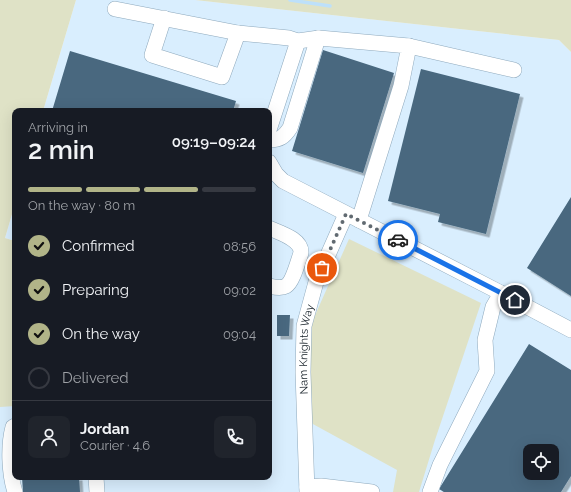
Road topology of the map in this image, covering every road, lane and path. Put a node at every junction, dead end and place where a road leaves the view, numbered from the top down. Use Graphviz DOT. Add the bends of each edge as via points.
graph roads {
  1 [pos="115,9"];
  2 [pos="164,18"];
  3 [pos="238,33"];
  4 [pos="318,38"];
  5 [pos="293,40"];
  6 [pos="409,46"];
  7 [pos="514,70"];
  8 [pos="272,119"];
  9 [pos="272,140"];
  10 [pos="272,168"];
  11 [pos="353,217"];
  12 [pos="272,229"];
  13 [pos="272,286"];
  14 [pos="500,293"];
  15 [pos="571,330"];
  16 [pos="12,432"];
  17 [pos="96,480"];
  18 [pos="325,489"];
  19 [pos="307,490"];
  20 [pos="15,492"];
  21 [pos="97,492"];
  22 [pos="372,492"];
  23 [pos="430,492"];
  1 -- 2 [label="street"];
  2 -- 3 [label="street"];
  2 -- 3 [label="street" via="152,55 222,77"];
  3 -- 5 [label="street"];
  4 -- 5 [label="street"];
  4 -- 6 [label="street"];
  4 -- 9 [label="street" via="290,128 281,138"];
  5 -- 8 [label="street"];
  6 -- 7 [label="street"];
  6 -- 11 [label="street, Nam Knights Way" via="401,86"];
  10 -- 11 [label="street" via="283,181"];
  11 -- 14 [label="street"];
  11 -- 19 [label="street, Nam Knights Way" via="316,282 304,326"];
  12 -- 13 [label="street" via="294,240 299,245 301,253 290,282 281,288"];
  14 -- 15 [label="street"];
  14 -- 23 [label="street" via="493,307 485,340 487,372 440,465"];
  16 -- 20 [label="street" via="10,456"];
  17 -- 21 [label="street"];
  18 -- 19 [label="street"];
  18 -- 22 [label="street"];
}
